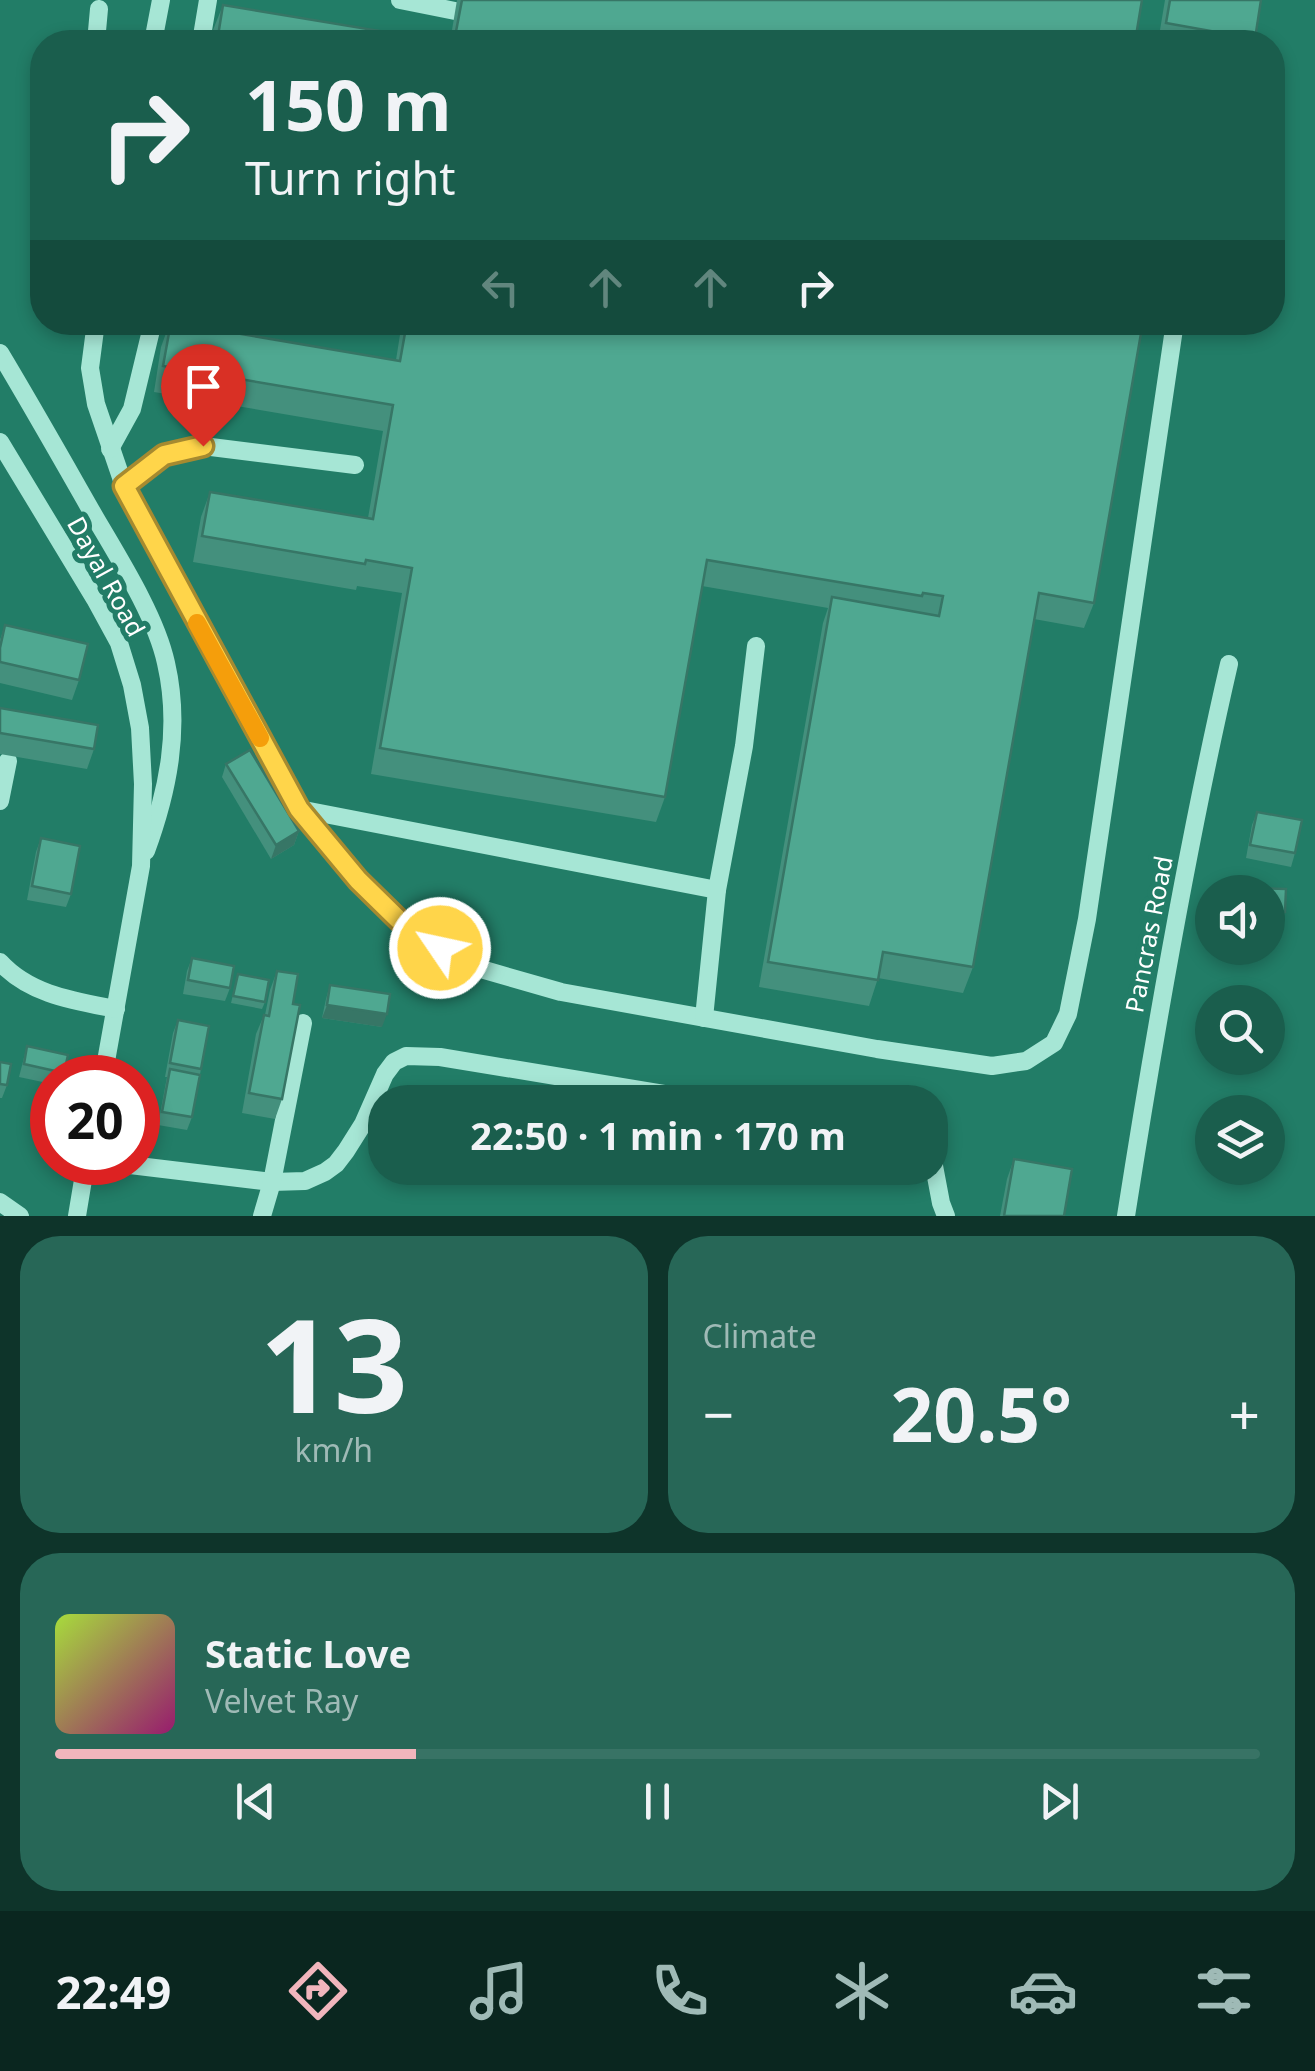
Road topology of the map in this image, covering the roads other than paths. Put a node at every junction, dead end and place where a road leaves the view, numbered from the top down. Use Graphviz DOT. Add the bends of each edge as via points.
graph roads {
  1 [pos="161,0"];
  2 [pos="208,0"];
  3 [pos="400,0"];
  4 [pos="99,9"];
  5 [pos="455,11"];
  6 [pos="97,30"];
  7 [pos="155,30"];
  8 [pos="203,30"];
  9 [pos="93,335"];
  10 [pos="150,335"];
  11 [pos="1172,335"];
  12 [pos="0,353"];
  13 [pos="0,442"];
  14 [pos="110,449"];
  15 [pos="355,465"];
  16 [pos="124,486"];
  17 [pos="756,646"];
  18 [pos="1229,664"];
  19 [pos="8,762"];
  20 [pos="0,801"];
  21 [pos="299,809"];
  22 [pos="140,866"];
  23 [pos="717,890"];
  24 [pos="0,962"];
  25 [pos="116,1009"];
  26 [pos="704,1018"];
  27 [pos="303,1023"];
  28 [pos="108,1055"];
  29 [pos="379,1085"];
  30 [pos="609,1085"];
  31 [pos="368,1112"];
  32 [pos="160,1169"];
  33 [pos="272,1182"];
  34 [pos="82,1185"];
  35 [pos="937,1185"];
  36 [pos="0,1202"];
  37 [pos="20,1216"];
  38 [pos="77,1216"];
  39 [pos="262,1216"];
  40 [pos="946,1216"];
  41 [pos="1126,1216"];
  1 -- 7 [label="street"];
  2 -- 8 [label="street"];
  3 -- 5 [label="street"];
  4 -- 6 [label="street"];
  9 -- 14 [label="street" via="90,368"];
  10 -- 14 [label="street" via="132,409"];
  11 -- 26 [label="street" via="1087,919 1068,1014 1054,1042 1026,1061 992,1066"];
  12 -- 22 [label="street, Dayal Road" via="128,572 166,660 172,752"];
  13 -- 22 [label="street, Dayal Road" via="119,643 140,728"];
  14 -- 16 [label="street"];
  15 -- 16 [label="street" via="203,446 164,455"];
  16 -- 21 [label="street"];
  17 -- 23 [label="street"];
  18 -- 41 [label="street, Pancras Road" via="1160,1003"];
  19 -- 20 [label="street"];
  21 -- 23 [label="street"];
  21 -- 26 [label="street" via="407,928 474,968"];
  22 -- 25 [label="street, Dayal Road"];
  23 -- 26 [label="street"];
  24 -- 25 [label="street" via="34,988"];
  25 -- 28 [label="street, Dayal Road"];
  27 -- 33 [label="street"];
  29 -- 30 [label="street" via="406,1056"];
  31 -- 33 [label="street" via="336,1164 305,1181"];
  32 -- 33 [label="street"];
  33 -- 39 [label="street"];
  34 -- 38 [label="street"];
  35 -- 40 [label="street"];
  36 -- 37 [label="street"];
}
